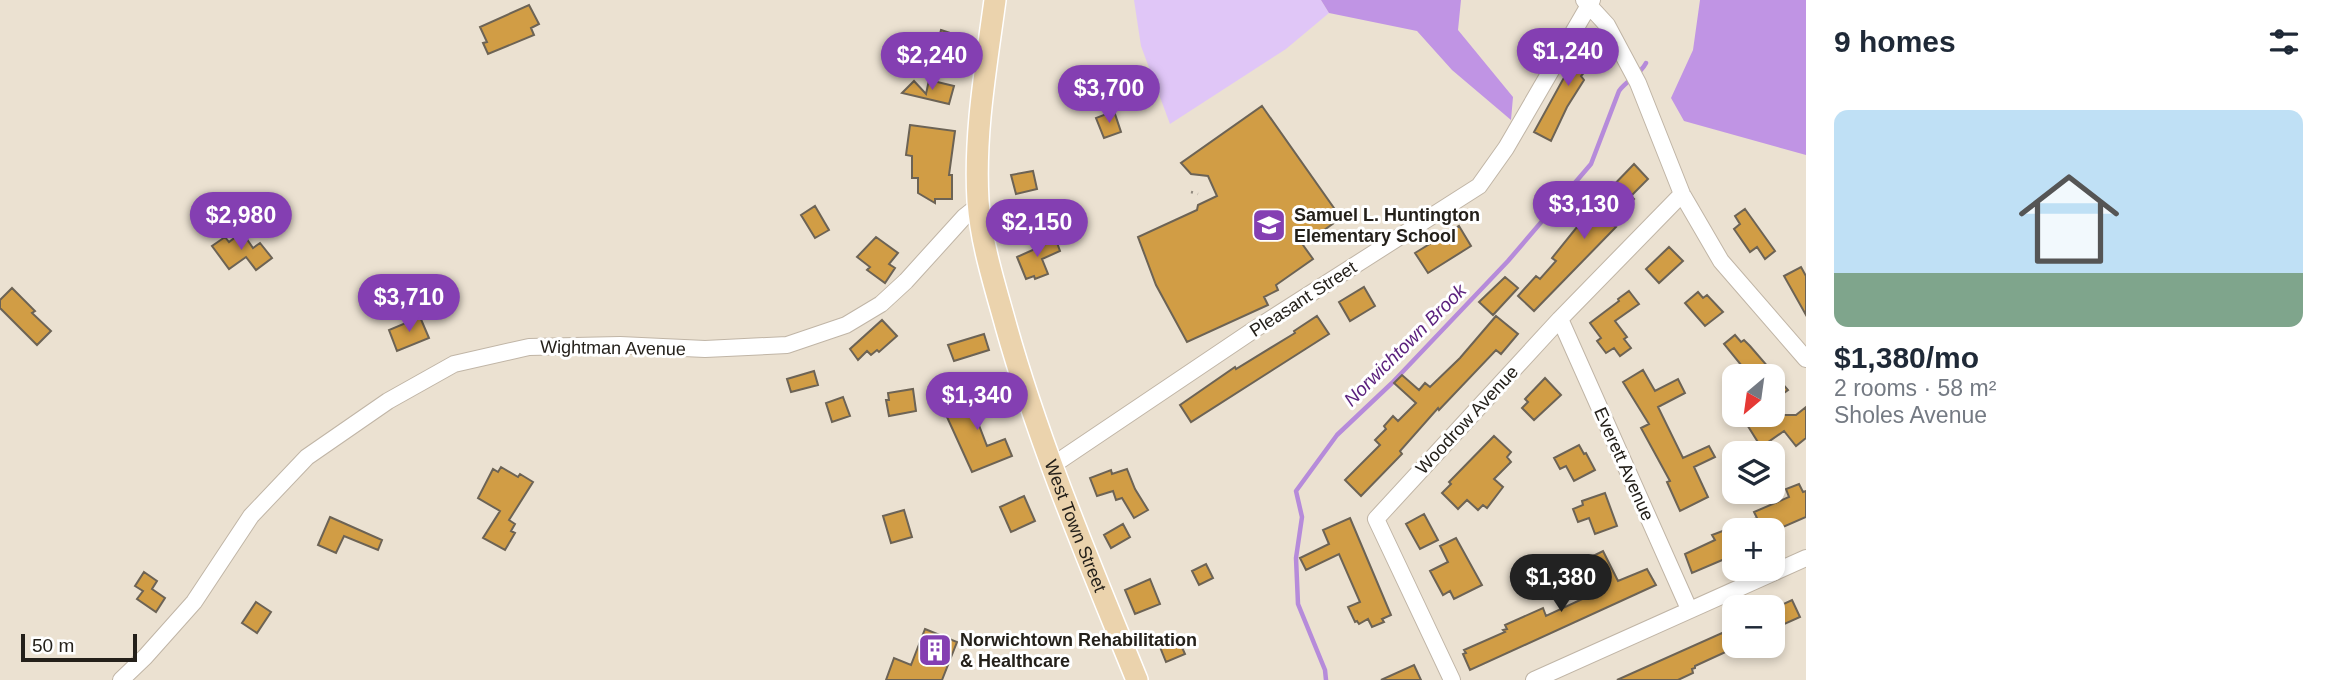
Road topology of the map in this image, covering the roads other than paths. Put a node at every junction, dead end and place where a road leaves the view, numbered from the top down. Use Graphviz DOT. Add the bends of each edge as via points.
graph roads {
  1 [pos="995,0"];
  2 [pos="1588,2"];
  3 [pos="1682,194"];
  4 [pos="979,205"];
  5 [pos="1560,319"];
  6 [pos="1806,359"];
  7 [pos="1053,465"];
  8 [pos="1806,558"];
  9 [pos="1689,610"];
  10 [pos="121,680"];
  11 [pos="1137,680"];
  12 [pos="1452,680"];
  13 [pos="1534,680"];
  1 -- 4 [label="main road, West Town Street" via="979,134"];
  2 -- 3 [label="street" via="1607,25 1634,76"];
  2 -- 7 [label="street, Pleasant Street" via="1506,148 1479,186"];
  3 -- 5 [label="street, Woodrow Avenue"];
  3 -- 6 [label="street" via="1721,261"];
  4 -- 7 [label="main road, West Town Street" via="1012,348"];
  4 -- 10 [label="street, Wightman Avenue" via="881,304 846,325 787,345 529,347 454,363 388,401 307,457 251,516 194,602"];
  5 -- 9 [label="street, Everett Avenue"];
  5 -- 12 [label="street, Woodrow Avenue" via="1376,519"];
  7 -- 11 [label="main road, West Town Street"];
  8 -- 9 [label="street"];
  9 -- 13 [label="street"];
}
